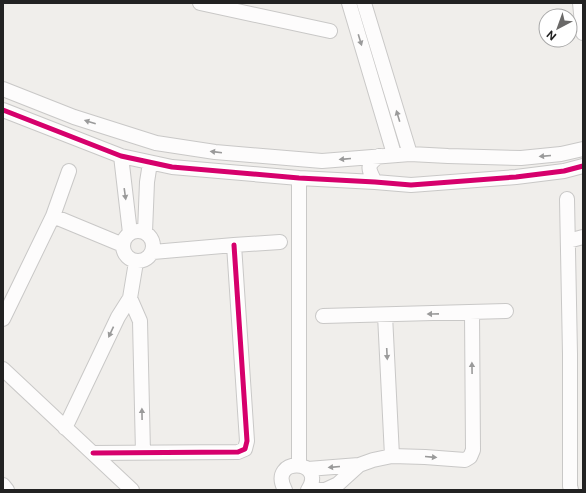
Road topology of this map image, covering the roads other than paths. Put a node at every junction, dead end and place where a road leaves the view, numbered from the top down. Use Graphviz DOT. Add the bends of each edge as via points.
graph roads {
  1 [pos="200,3"];
  2 [pos="349,3"];
  3 [pos="364,3"];
  4 [pos="581,11"];
  5 [pos="330,31"];
  6 [pos="583,33"];
  7 [pos="3,88"];
  8 [pos="3,110"];
  9 [pos="583,149"];
  10 [pos="394,154"];
  11 [pos="410,154"];
  12 [pos="121,156"];
  13 [pos="379,156"];
  14 [pos="448,156"];
  15 [pos="150,163"];
  16 [pos="583,166"];
  17 [pos="69,171"];
  18 [pos="299,178"];
  19 [pos="375,182"];
  20 [pos="440,182"];
  21 [pos="567,199"];
  22 [pos="53,216"];
  23 [pos="145,232"];
  24 [pos="130,233"];
  25 [pos="583,237"];
  26 [pos="568,241"];
  27 [pos="280,242"];
  28 [pos="122,245"];
  29 [pos="234,245"];
  30 [pos="153,252"];
  31 [pos="136,262"];
  32 [pos="130,298"];
  33 [pos="506,311"];
  34 [pos="472,313"];
  35 [pos="385,315"];
  36 [pos="323,316"];
  37 [pos="3,319"];
  38 [pos="577,355"];
  39 [pos="3,369"];
  40 [pos="65,428"];
  41 [pos="143,453"];
  42 [pos="93,454"];
  43 [pos="392,456"];
  44 [pos="577,461"];
  45 [pos="360,465"];
  46 [pos="304,467"];
  47 [pos="3,485"];
  48 [pos="7,490"];
  49 [pos="132,490"];
  50 [pos="285,490"];
  51 [pos="309,490"];
  52 [pos="571,490"];
  1 -- 5 [label="street"];
  2 -- 10 [label="street, one-way"];
  11 -- 3 [label="street, one-way"];
  4 -- 6 [label="street"];
  13 -- 7 [label="street, one-way" via="322,161 215,152 156,143 74,117"];
  8 -- 12 [label="street"];
  9 -- 14 [label="street, one-way" via="521,158"];
  10 -- 11 [label="street"];
  10 -- 13 [label="street"];
  11 -- 14 [label="street"];
  12 -- 15 [label="street"];
  12 -- 24 [label="street, one-way"];
  13 -- 19 [label="street" via="370,162 369,167"];
  14 -- 20 [label="street" via="452,171 448,178"];
  15 -- 18 [label="street"];
  15 -- 23 [label="street"];
  16 -- 20 [label="street" via="516,177"];
  17 -- 22 [label="street"];
  18 -- 19 [label="street"];
  18 -- 46 [label="street"];
  19 -- 20 [label="street" via="411,185"];
  21 -- 26 [label="street"];
  22 -- 28 [label="street"];
  22 -- 37 [label="street"];
  23 -- 24 [label="street"];
  23 -- 30 [label="street" via="154,244"];
  24 -- 28 [label="street"];
  25 -- 26 [label="street"];
  26 -- 38 [label="street"];
  27 -- 29 [label="street"];
  28 -- 31 [label="street" via="124,253"];
  29 -- 30 [label="street"];
  29 -- 41 [label="street" via="247,441 245,449 238,452"];
  30 -- 31 [label="street" via="149,258"];
  31 -- 32 [label="street"];
  32 -- 40 [label="street, one-way" via="118,317"];
  41 -- 32 [label="street, one-way" via="140,321"];
  33 -- 34 [label="street"];
  34 -- 35 [label="street, one-way"];
  43 -- 34 [label="street, one-way" via="465,460 470,457 473,450"];
  35 -- 36 [label="street"];
  35 -- 43 [label="street, one-way"];
  38 -- 44 [label="street"];
  39 -- 40 [label="street"];
  40 -- 42 [label="street"];
  41 -- 42 [label="street"];
  42 -- 49 [label="street"];
  43 -- 45 [label="street"];
  44 -- 52 [label="street"];
  45 -- 46 [label="street, one-way"];
  45 -- 51 [label="street" via="338,484 325,490"];
  46 -- 50 [label="street" via="289,467 285,470 281,481"];
  46 -- 51 [label="street" via="312,479"];
  47 -- 48 [label="street"];
}
